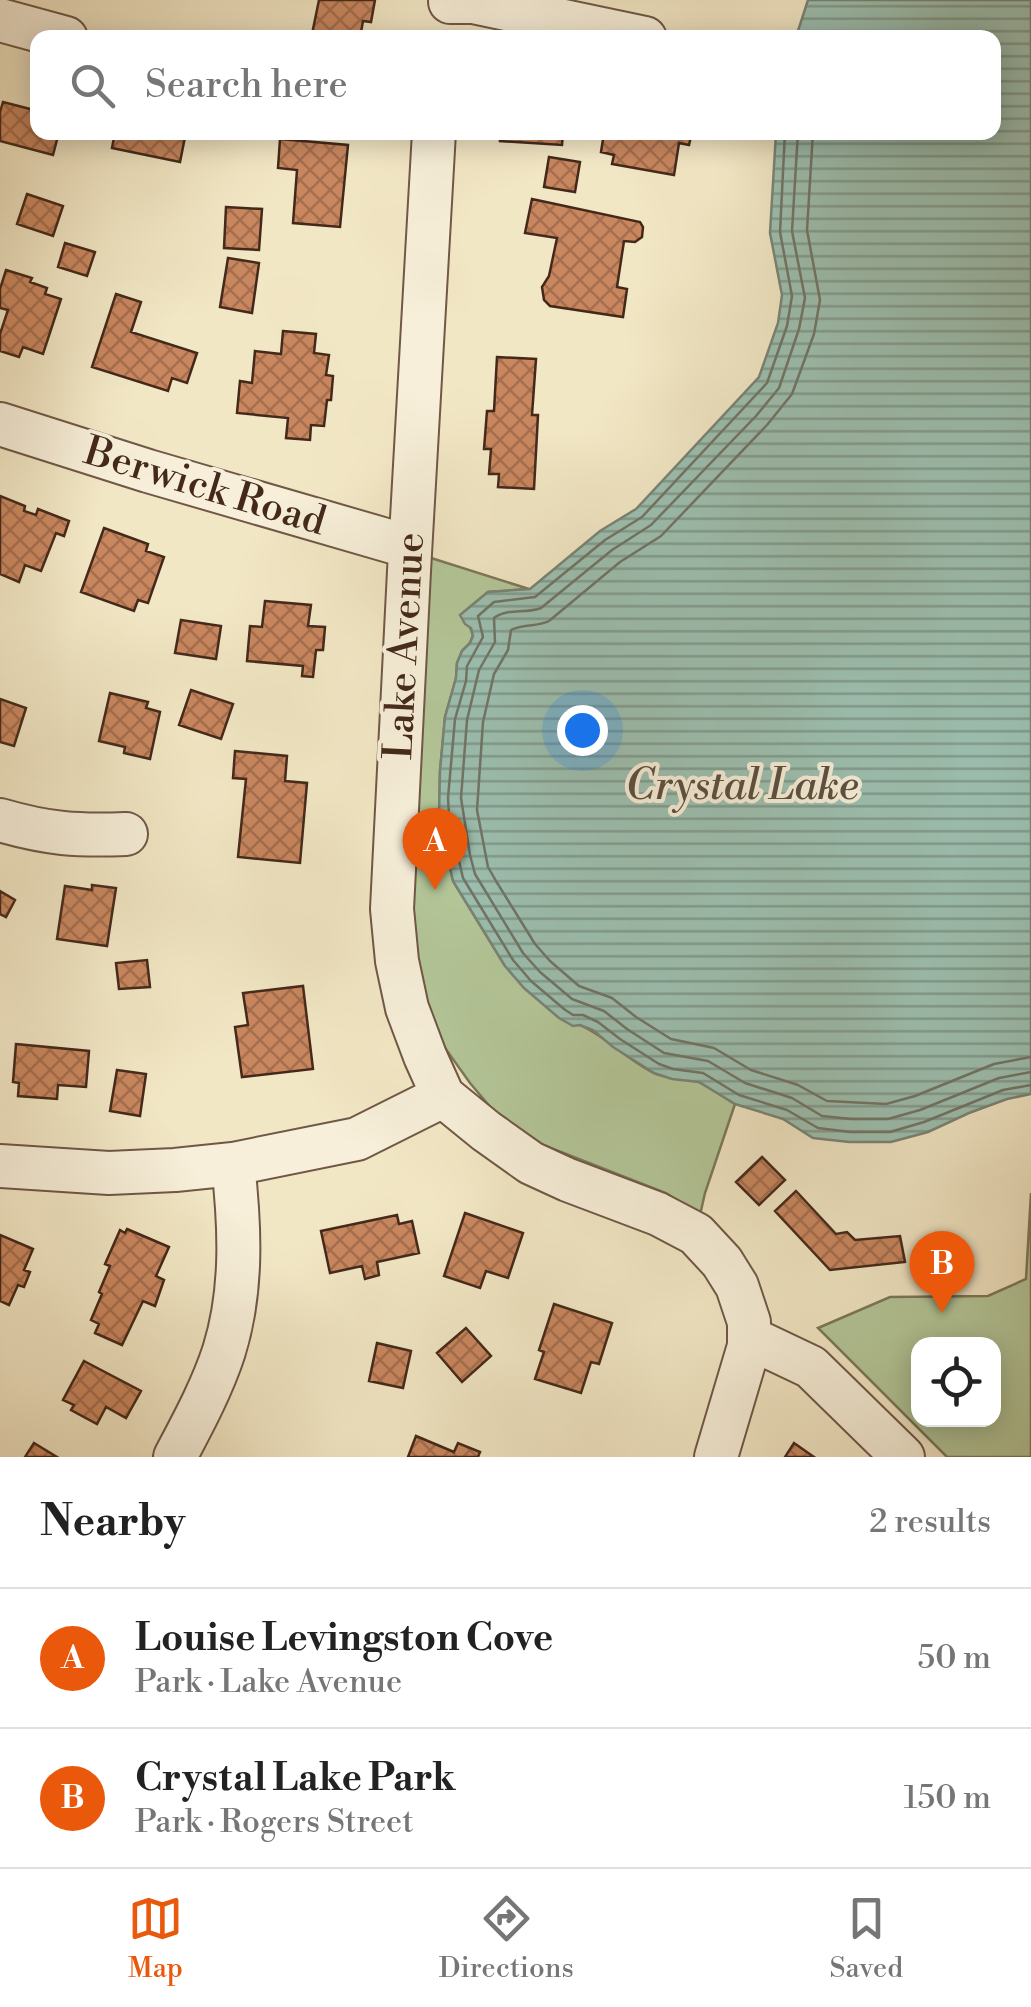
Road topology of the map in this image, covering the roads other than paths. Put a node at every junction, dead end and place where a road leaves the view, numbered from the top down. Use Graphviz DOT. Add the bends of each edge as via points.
graph roads {
  1 [pos="448,13"];
  2 [pos="0,20"];
  3 [pos="37,30"];
  4 [pos="607,30"];
  5 [pos="434,140"];
  6 [pos="0,424"];
  7 [pos="410,547"];
  8 [pos="0,820"];
  9 [pos="126,834"];
  10 [pos="443,1096"];
  11 [pos="232,1164"];
  12 [pos="0,1166"];
  13 [pos="750,1338"];
  14 [pos="175,1457"];
  15 [pos="716,1457"];
  16 [pos="904,1457"];
  1 -- 4 [label="street" via="473,2"];
  2 -- 3 [label="street"];
  5 -- 7 [label="street, Lake Avenue"];
  6 -- 7 [label="street, Berwick Road"];
  7 -- 10 [label="street, Lake Avenue" via="392,910 407,1008"];
  8 -- 9 [label="street" via="40,832"];
  10 -- 11 [label="street" via="356,1138"];
  10 -- 13 [label="street, Lake Avenue" via="531,1162 696,1234 738,1286"];
  11 -- 12 [label="street" via="109,1173"];
  11 -- 14 [label="street" via="239,1255 234,1306 224,1350"];
  13 -- 15 [label="street, Lake Avenue"];
  13 -- 16 [label="street" via="812,1367"];
}
